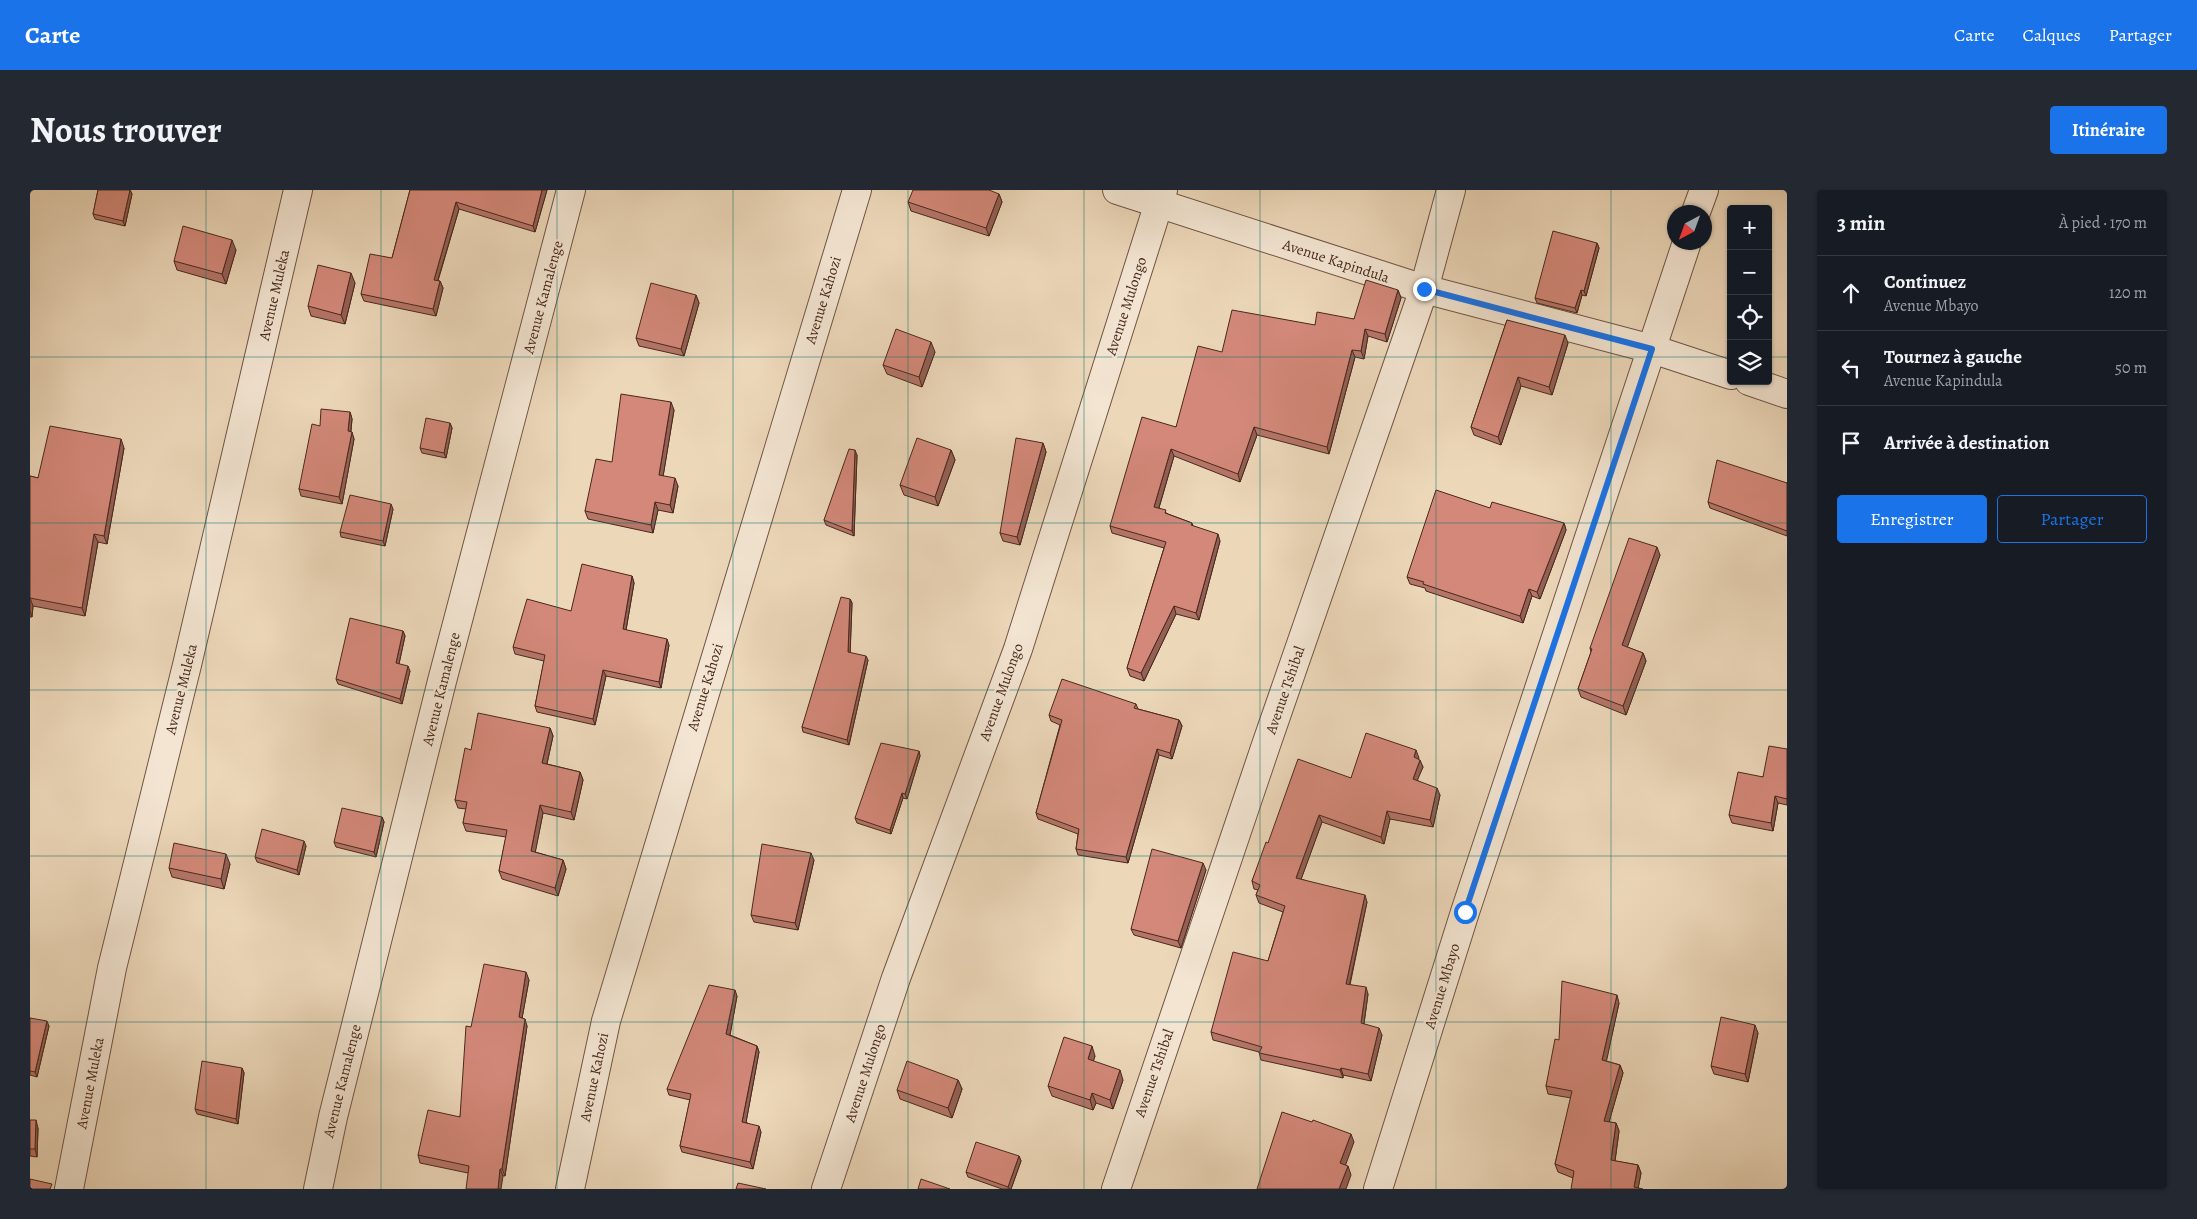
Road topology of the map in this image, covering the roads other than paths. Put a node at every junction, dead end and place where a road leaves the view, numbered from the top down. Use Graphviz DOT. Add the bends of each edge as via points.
graph roads {
  1 [pos="298,190"];
  2 [pos="571,190"];
  3 [pos="857,190"];
  4 [pos="1117,190"];
  5 [pos="1451,190"];
  6 [pos="1704,190"];
  7 [pos="1160,197"];
  8 [pos="1699,205"];
  9 [pos="1684,250"];
  10 [pos="1424,289"];
  11 [pos="1652,349"];
  12 [pos="1727,374"];
  13 [pos="1761,385"];
  14 [pos="1787,394"];
  15 [pos="70,1189"];
  16 [pos="318,1189"];
  17 [pos="570,1189"];
  18 [pos="826,1189"];
  19 [pos="1116,1189"];
  20 [pos="1378,1189"];
  1 -- 15 [label="street, Avenue Muleka" via="112,968"];
  2 -- 16 [label="street, Avenue Kamalenge" via="442,681 335,1107"];
  3 -- 17 [label="street, Avenue Kahozi" via="606,1021"];
  4 -- 7 [label="street, Avenue Kapindula"];
  5 -- 10 [label="street, Avenue Tshibal"];
  6 -- 8 [label="street"];
  7 -- 10 [label="street, Avenue Kapindula"];
  7 -- 18 [label="street, Avenue Mulongo" via="1018,649 896,978"];
  9 -- 11 [label="street, Avenue Mbayo"];
  10 -- 11 [label="street, Avenue Kapindula"];
  10 -- 19 [label="street, Avenue Tshibal" via="1262,754"];
  11 -- 12 [label="street, Avenue Kapindula"];
  11 -- 20 [label="street, Avenue Mbayo" via="1465,912"];
  13 -- 14 [label="street"];
}
